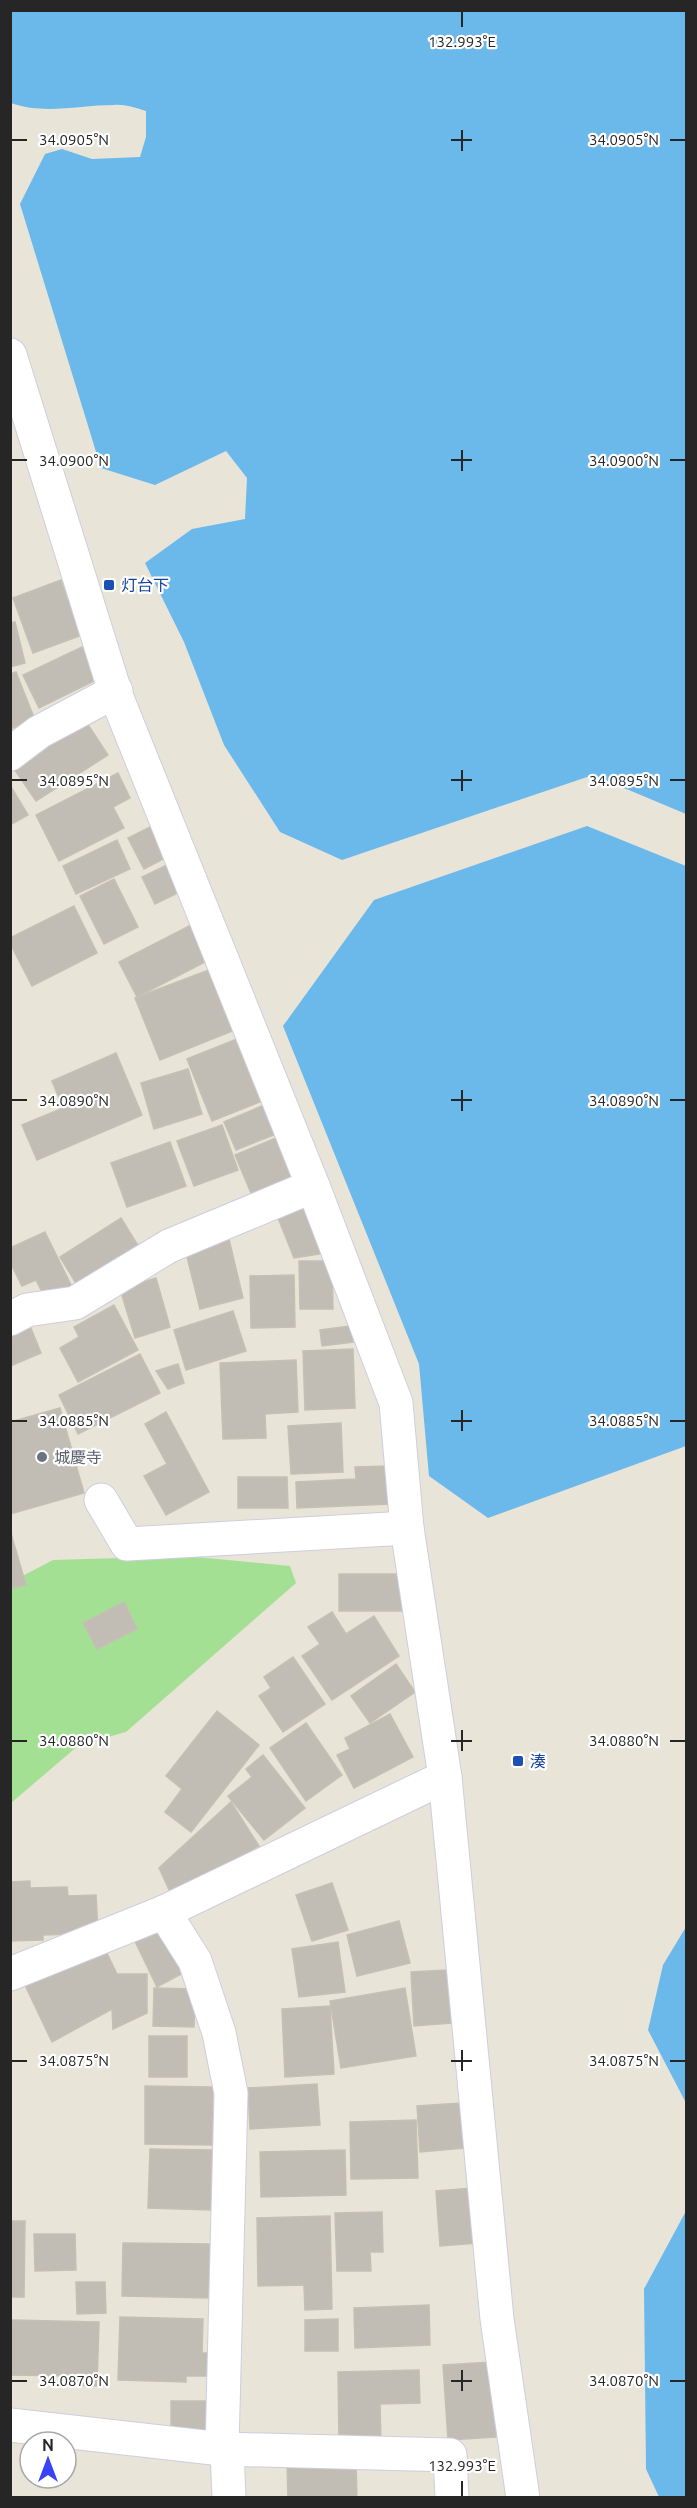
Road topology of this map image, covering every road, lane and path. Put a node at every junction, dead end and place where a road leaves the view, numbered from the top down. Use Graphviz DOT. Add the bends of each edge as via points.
graph roads {
  1 [pos="10,355"];
  2 [pos="116,695"];
  3 [pos="10,754"];
  4 [pos="313,1186"];
  5 [pos="10,1319"];
  6 [pos="101,1500"];
  7 [pos="407,1528"];
  8 [pos="445,1777"];
  9 [pos="164,1912"];
  10 [pos="10,1974"];
  11 [pos="10,2425"];
  12 [pos="224,2449"];
  13 [pos="229,2498"];
  14 [pos="452,2498"];
  15 [pos="523,2498"];
  1 -- 2 [label="street"];
  2 -- 3 [label="street" via="39,732"];
  2 -- 4 [label="street"];
  4 -- 5 [label="street" via="169,1246 75,1303 27,1310"];
  4 -- 7 [label="street" via="396,1403"];
  6 -- 7 [label="street" via="127,1544"];
  7 -- 8 [label="street"];
  8 -- 9 [label="street"];
  8 -- 15 [label="street" via="497,2319"];
  9 -- 10 [label="street"];
  9 -- 12 [label="street" via="195,1961 219,2033 231,2093"];
  11 -- 12 [label="street"];
  12 -- 13 [label="street"];
  12 -- 14 [label="street" via="450,2455"];
}
